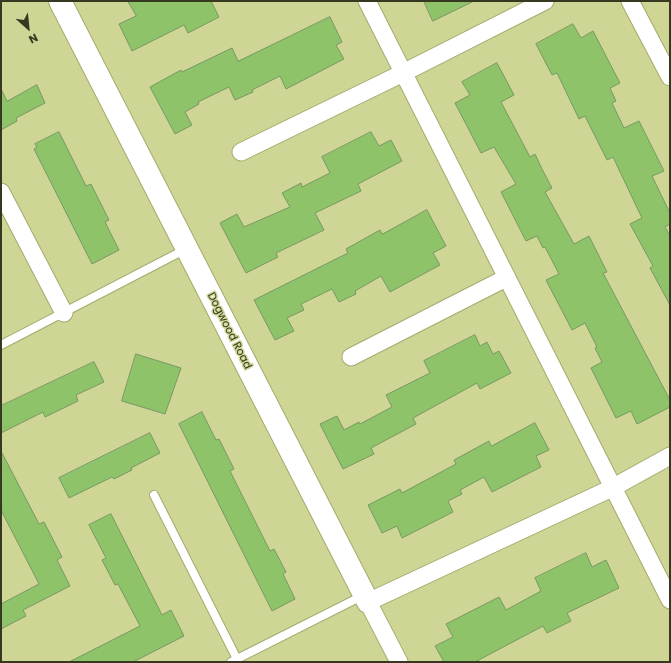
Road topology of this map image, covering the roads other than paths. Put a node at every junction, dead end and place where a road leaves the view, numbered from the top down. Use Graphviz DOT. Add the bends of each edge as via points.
graph roads {
  1 [pos="60,1"];
  2 [pos="366,1"];
  3 [pos="545,1"];
  4 [pos="630,1"];
  5 [pos="403,73"];
  6 [pos="670,77"];
  7 [pos="241,152"];
  8 [pos="1,192"];
  9 [pos="187,249"];
  10 [pos="506,278"];
  11 [pos="64,313"];
  12 [pos="1,345"];
  13 [pos="351,357"];
  14 [pos="670,456"];
  15 [pos="612,488"];
  16 [pos="154,495"];
  17 [pos="366,598"];
  18 [pos="670,600"];
  19 [pos="234,660"];
  20 [pos="399,662"];
  1 -- 9 [label="street, Dogwood Road"];
  2 -- 5 [label="street"];
  3 -- 5 [label="street"];
  4 -- 6 [label="street"];
  5 -- 7 [label="street"];
  5 -- 10 [label="street"];
  8 -- 11 [label="street"];
  9 -- 11 [label="lane"];
  9 -- 17 [label="street, Dogwood Road"];
  10 -- 13 [label="street"];
  10 -- 15 [label="street"];
  11 -- 12 [label="lane"];
  14 -- 15 [label="street"];
  15 -- 17 [label="street"];
  15 -- 18 [label="street"];
  16 -- 19 [label="lane"];
  17 -- 19 [label="lane"];
  17 -- 20 [label="street, Dogwood Road"];
}
